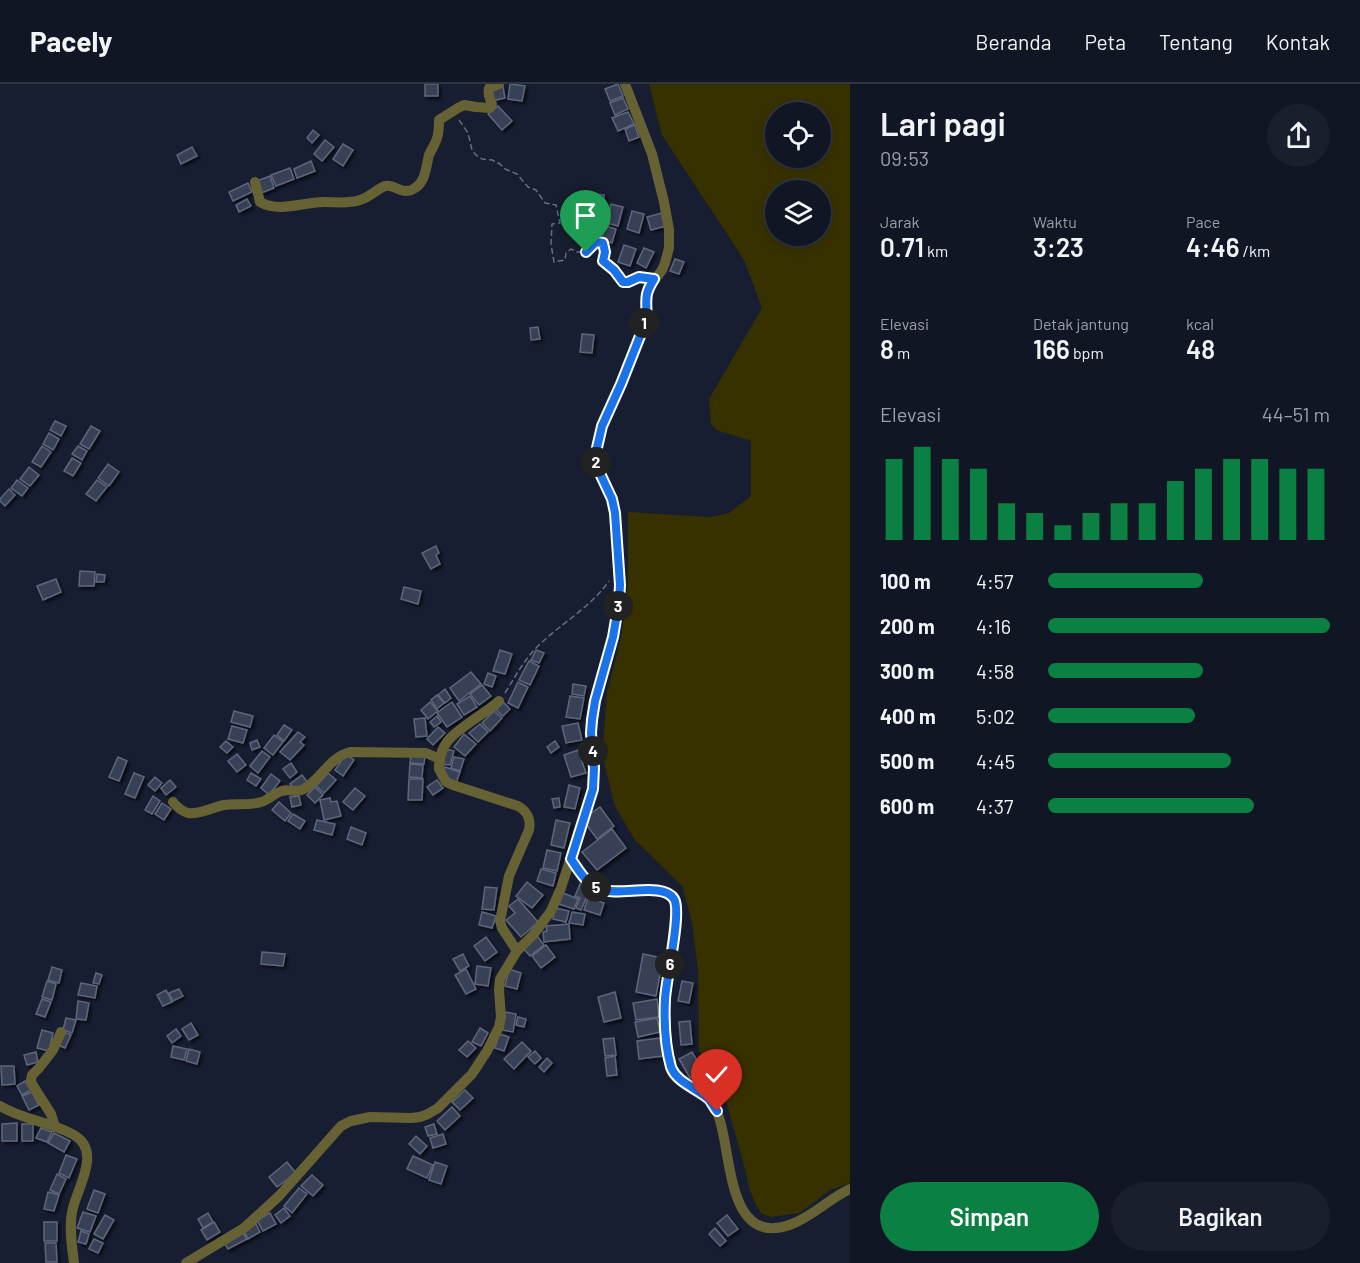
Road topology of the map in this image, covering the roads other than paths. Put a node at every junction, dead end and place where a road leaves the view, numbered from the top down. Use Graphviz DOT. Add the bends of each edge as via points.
graph roads {
  1 [pos="499,84"];
  2 [pos="625,84"];
  3 [pos="255,182"];
  4 [pos="499,701"];
  5 [pos="440,759"];
  6 [pos="173,802"];
  7 [pos="571,859"];
  8 [pos="517,951"];
  9 [pos="61,1032"];
  10 [pos="0,1106"];
  11 [pos="55,1127"];
  12 [pos="850,1189"];
  13 [pos="74,1263"];
  14 [pos="186,1263"];
  1 -- 3 [label="street" via="489,88 490,108 464,105 439,120 423,179 414,189 386,186 369,197 343,203 276,206 260,202"];
  2 -- 7 [label="street" via="652,154 669,230 669,248 662,270 646,295 646,321 602,426 596,452 597,467 612,499 619,602 592,720 593,789"];
  4 -- 5 [label="street" via="457,732 447,742"];
  5 -- 6 [label="street" via="426,753 350,752 301,791 287,789 261,802 192,813"];
  5 -- 8 [label="street" via="439,769 447,782 518,806 529,816 529,830 510,876 500,921"];
  7 -- 8 [label="street" via="551,911"];
  7 -- 12 [label="street" via="584,878 598,888 610,892 662,891 674,899 675,923 665,997 669,1055 674,1074 709,1099 717,1111 733,1190 747,1215 761,1226 781,1228"];
  8 -- 14 [label="street" via="500,979 501,1017 496,1035 472,1074 447,1100 420,1117 370,1117 341,1126 279,1196 244,1228"];
  9 -- 11 [label="street" via="31,1080"];
  10 -- 11 [label="street"];
  11 -- 13 [label="street" via="80,1140 87,1162 72,1209"];
}
